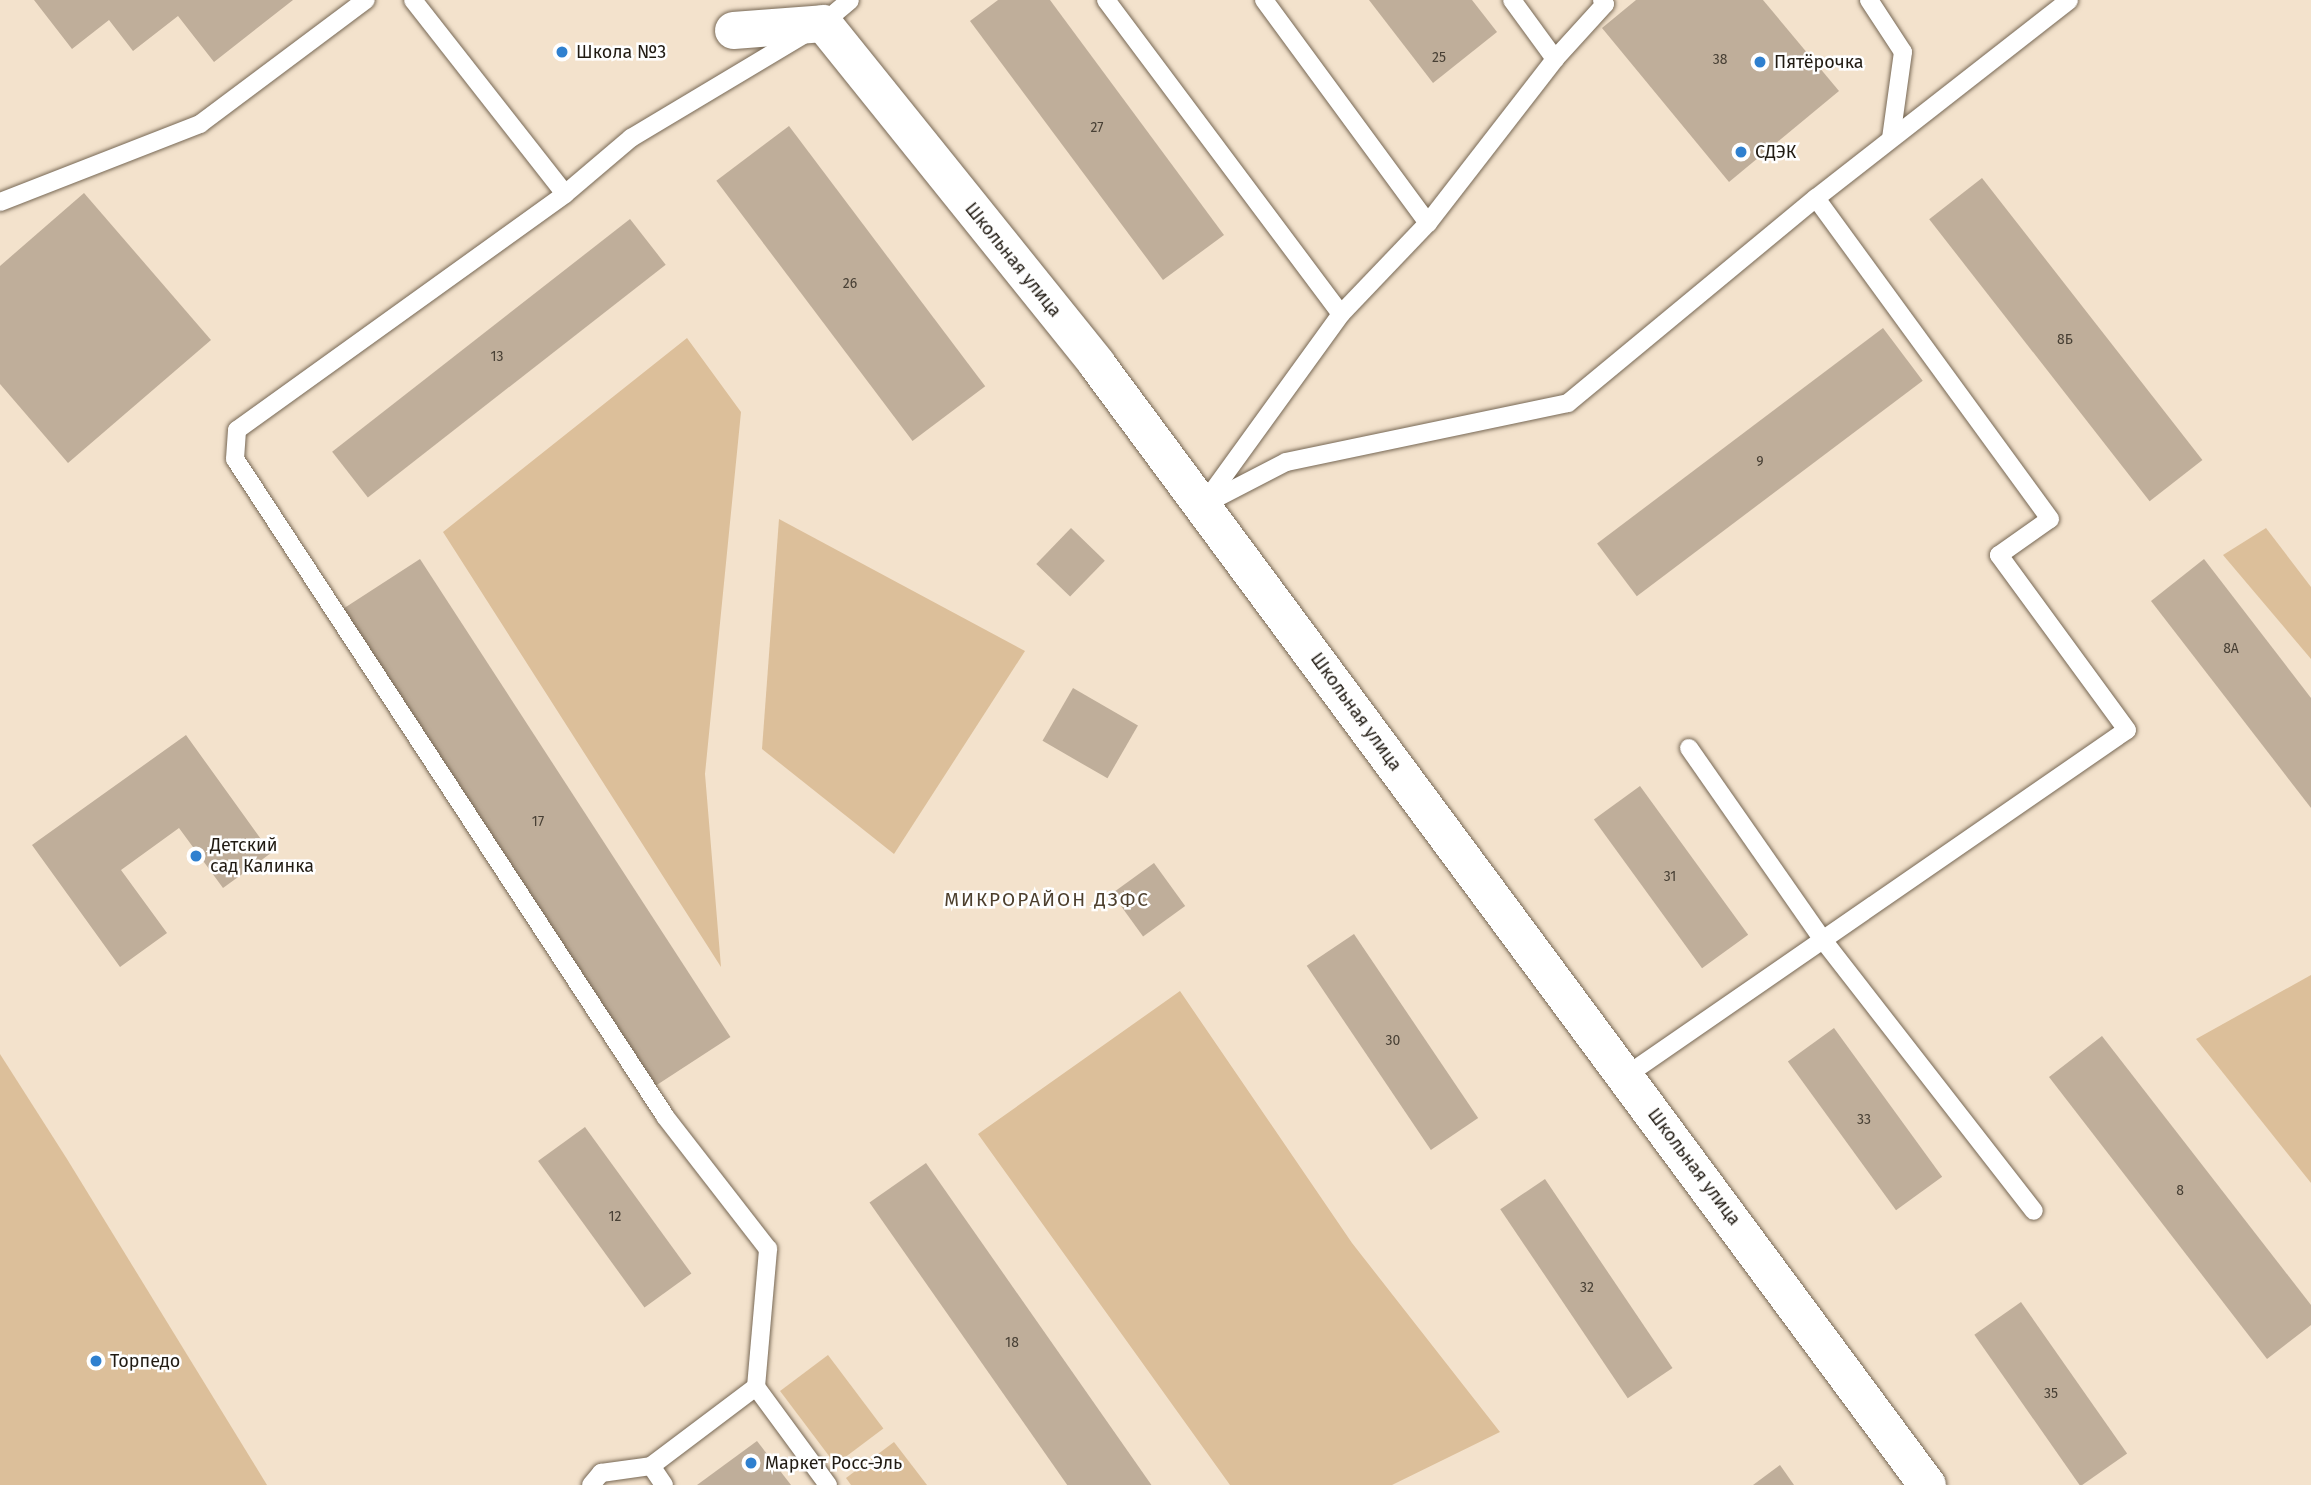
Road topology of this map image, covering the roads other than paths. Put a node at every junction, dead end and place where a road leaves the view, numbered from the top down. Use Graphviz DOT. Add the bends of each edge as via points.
graph roads {
  1 [pos="366,0"];
  2 [pos="413,0"];
  3 [pos="1106,0"];
  4 [pos="1264,0"];
  5 [pos="1512,0"];
  6 [pos="1868,0"];
  7 [pos="2069,0"];
  8 [pos="1606,1"];
  9 [pos="836,12"];
  10 [pos="733,30"];
  11 [pos="1555,59"];
  12 [pos="1891,138"];
  13 [pos="565,194"];
  14 [pos="1816,198"];
  15 [pos="0,202"];
  16 [pos="1428,223"];
  17 [pos="1341,314"];
  18 [pos="1203,505"];
  19 [pos="1689,748"];
  20 [pos="1823,940"];
  21 [pos="1627,1075"];
  22 [pos="2034,1210"];
  23 [pos="756,1387"];
  24 [pos="651,1466"];
  25 [pos="591,1485"];
  26 [pos="664,1485"];
  27 [pos="828,1485"];
  28 [pos="1927,1485"];
  1 -- 15 [label="lane" via="201,124"];
  2 -- 13 [label="lane"];
  3 -- 17 [label="lane"];
  4 -- 16 [label="lane"];
  5 -- 11 [label="lane"];
  6 -- 12 [label="lane" via="1903,52"];
  7 -- 12 [label="lane"];
  8 -- 11 [label="lane"];
  9 -- 10 [label="street"];
  9 -- 13 [label="lane" via="631,138"];
  9 -- 18 [label="street, Школьная улица"];
  11 -- 16 [label="lane"];
  12 -- 14 [label="lane"];
  13 -- 23 [label="lane" via="237,430 234,459 665,1116 768,1249"];
  14 -- 18 [label="lane" via="1568,403 1286,461"];
  14 -- 20 [label="lane" via="2050,519 1999,555 2127,730"];
  16 -- 17 [label="lane"];
  17 -- 18 [label="lane"];
  18 -- 21 [label="street, Школьная улица"];
  19 -- 20 [label="lane"];
  20 -- 21 [label="lane"];
  20 -- 22 [label="lane"];
  21 -- 28 [label="street, Школьная улица"];
  23 -- 24 [label="lane"];
  23 -- 27 [label="lane"];
  24 -- 25 [label="lane" via="601,1473"];
  24 -- 26 [label="lane"];
}
